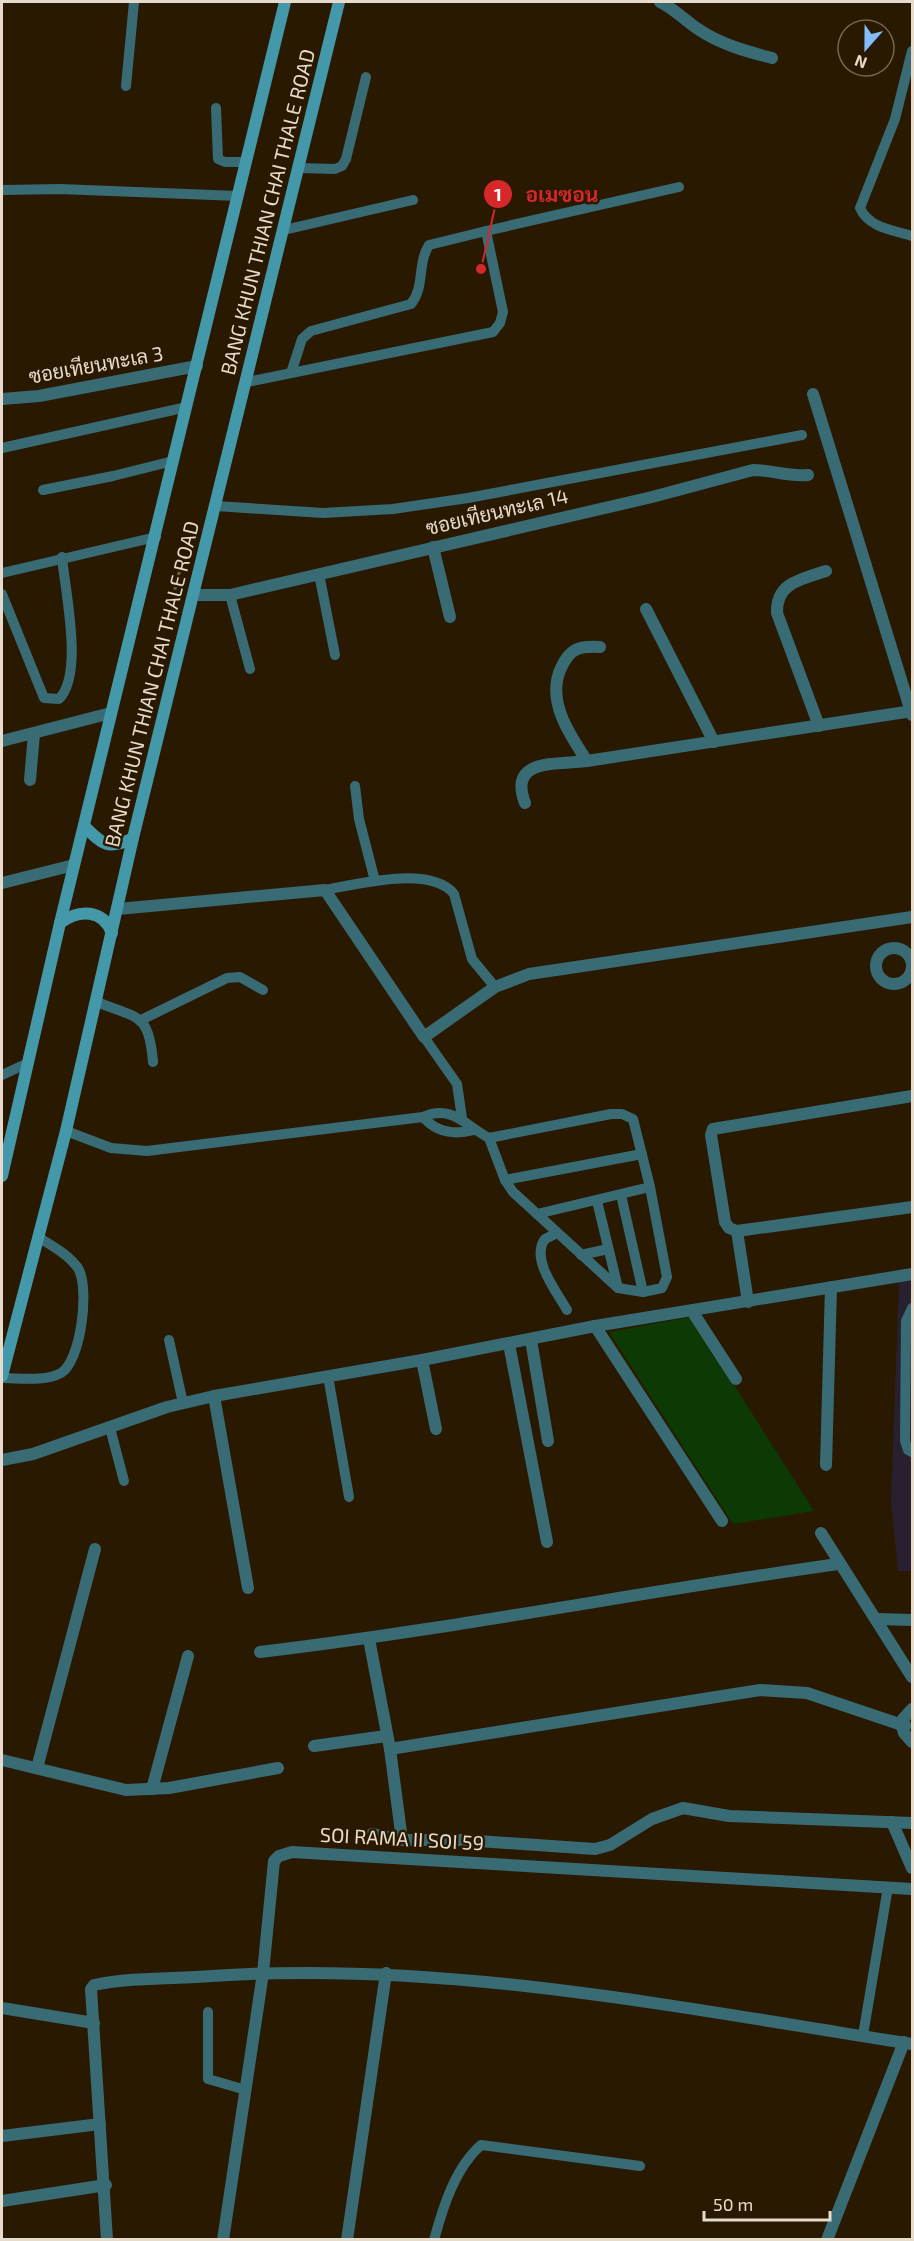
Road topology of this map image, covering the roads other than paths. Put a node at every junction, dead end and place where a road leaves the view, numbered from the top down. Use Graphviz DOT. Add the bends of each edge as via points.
graph roads {
  1 [pos="134,2"];
  2 [pos="285,2"];
  3 [pos="339,2"];
  4 [pos="660,2"];
  5 [pos="912,51"];
  6 [pos="771,58"];
  7 [pos="366,77"];
  8 [pos="126,86"];
  9 [pos="216,108"];
  10 [pos="246,162"];
  11 [pos="300,168"];
  12 [pos="679,187"];
  13 [pos="2,190"];
  14 [pos="238,196"];
  15 [pos="413,200"];
  16 [pos="284,230"];
  17 [pos="486,231"];
  18 [pos="912,236"];
  19 [pos="197,366"];
  20 [pos="291,374"];
  21 [pos="247,382"];
  22 [pos="813,394"];
  23 [pos="2,399"];
  24 [pos="187,407"];
  25 [pos="802,435"];
  26 [pos="2,448"];
  27 [pos="173,460"];
  28 [pos="808,475"];
  29 [pos="43,490"];
  30 [pos="216,506"];
  31 [pos="156,537"];
  32 [pos="433,547"];
  33 [pos="62,557"];
  34 [pos="826,571"];
  35 [pos="2,573"];
  36 [pos="319,574"];
  37 [pos="2,594"];
  38 [pos="194,595"];
  39 [pos="230,595"];
  40 [pos="646,609"];
  41 [pos="450,617"];
  42 [pos="600,647"];
  43 [pos="335,655"];
  44 [pos="250,669"];
  45 [pos="912,712"];
  46 [pos="111,713"];
  47 [pos="819,726"];
  48 [pos="34,734"];
  49 [pos="2,741"];
  50 [pos="714,742"];
  51 [pos="587,761"];
  52 [pos="30,780"];
  53 [pos="355,786"];
  54 [pos="525,803"];
  55 [pos="84,826"];
  56 [pos="133,838"];
  57 [pos="74,865"];
  58 [pos="375,881"];
  59 [pos="2,883"];
  60 [pos="325,890"];
  61 [pos="118,909"];
  62 [pos="912,917"];
  63 [pos="60,923"];
  64 [pos="112,933"];
  65 [pos="495,987"];
  66 [pos="263,990"];
  67 [pos="97,1002"];
  68 [pos="141,1020"];
  69 [pos="424,1037"];
  70 [pos="153,1062"];
  71 [pos="28,1063"];
  72 [pos="2,1076"];
  73 [pos="912,1096"];
  74 [pos="423,1117"];
  75 [pos="462,1118"];
  76 [pos="474,1130"];
  77 [pos="66,1131"];
  78 [pos="489,1138"];
  79 [pos="642,1154"];
  80 [pos="4,1156"];
  81 [pos="2,1176"];
  82 [pos="505,1180"];
  83 [pos="650,1187"];
  84 [pos="621,1195"];
  85 [pos="597,1201"];
  86 [pos="912,1207"];
  87 [pos="537,1214"];
  88 [pos="736,1231"];
  89 [pos="556,1233"];
  90 [pos="38,1238"];
  91 [pos="608,1249"];
  92 [pos="581,1255"];
  93 [pos="912,1274"];
  94 [pos="831,1287"];
  95 [pos="618,1288"];
  96 [pos="643,1292"];
  97 [pos="747,1302"];
  98 [pos="912,1308"];
  99 [pos="567,1310"];
  100 [pos="692,1311"];
  101 [pos="595,1326"];
  102 [pos="169,1340"];
  103 [pos="531,1340"];
  104 [pos="509,1344"];
  105 [pos="422,1360"];
  106 [pos="328,1376"];
  107 [pos="2,1377"];
  108 [pos="736,1378"];
  109 [pos="214,1396"];
  110 [pos="183,1403"];
  111 [pos="110,1428"];
  112 [pos="436,1429"];
  113 [pos="548,1441"];
  114 [pos="912,1452"];
  115 [pos="2,1460"];
  116 [pos="826,1465"];
  117 [pos="124,1481"];
  118 [pos="349,1497"];
  119 [pos="722,1521"];
  120 [pos="821,1533"];
  121 [pos="547,1542"];
  122 [pos="95,1549"];
  123 [pos="838,1564"];
  124 [pos="248,1588"];
  125 [pos="878,1619"];
  126 [pos="912,1620"];
  127 [pos="369,1639"];
  128 [pos="260,1652"];
  129 [pos="188,1656"];
  130 [pos="912,1677"];
  131 [pos="912,1709"];
  132 [pos="905,1726"];
  133 [pos="386,1736"];
  134 [pos="912,1742"];
  135 [pos="314,1746"];
  136 [pos="390,1749"];
  137 [pos="2,1760"];
  138 [pos="37,1768"];
  139 [pos="278,1768"];
  140 [pos="152,1789"];
  141 [pos="892,1822"];
  142 [pos="912,1823"];
  143 [pos="372,1834"];
  144 [pos="402,1840"];
  145 [pos="912,1868"];
  146 [pos="888,1887"];
  147 [pos="912,1889"];
  148 [pos="263,1973"];
  149 [pos="386,1973"];
  150 [pos="2,2008"];
  151 [pos="208,2012"];
  152 [pos="94,2023"];
  153 [pos="863,2035"];
  154 [pos="908,2043"];
  155 [pos="246,2090"];
  156 [pos="100,2124"];
  157 [pos="2,2136"];
  158 [pos="640,2166"];
  159 [pos="106,2186"];
  160 [pos="2,2201"];
  161 [pos="107,2240"];
  162 [pos="223,2240"];
  163 [pos="347,2240"];
  164 [pos="434,2240"];
  165 [pos="827,2240"];
  1 -- 8 [label="lane"];
  2 -- 10 [label="main road, BANG KHUN THIAN CHAI THALE ROAD"];
  3 -- 11 [label="main road, BANG KHUN THIAN CHAI THALE ROAD"];
  4 -- 6 [label="street" via="722,43"];
  5 -- 18 [label="lane" via="895,119 860,208 872,224"];
  7 -- 11 [label="lane" via="342,166"];
  9 -- 10 [label="lane" via="218,159"];
  10 -- 14 [label="main road, BANG KHUN THIAN CHAI THALE ROAD"];
  11 -- 16 [label="main road, BANG KHUN THIAN CHAI THALE ROAD"];
  12 -- 17 [label="lane"];
  13 -- 14 [label="lane"];
  14 -- 19 [label="main road, BANG KHUN THIAN CHAI THALE ROAD"];
  15 -- 16 [label="lane"];
  16 -- 21 [label="main road, BANG KHUN THIAN CHAI THALE ROAD"];
  17 -- 20 [label="lane" via="429,245 423,254 418,296 411,304 310,331 302,339"];
  17 -- 20 [label="lane" via="503,312 493,332"];
  19 -- 23 [label="street, ซอยเทียนทะเล 3" via="39,396"];
  19 -- 24 [label="main road, BANG KHUN THIAN CHAI THALE ROAD"];
  20 -- 21 [label="lane"];
  21 -- 30 [label="main road, BANG KHUN THIAN CHAI THALE ROAD"];
  22 -- 45 [label="street"];
  24 -- 26 [label="lane"];
  24 -- 27 [label="main road, BANG KHUN THIAN CHAI THALE ROAD"];
  25 -- 30 [label="lane" via="393,509 323,513"];
  27 -- 29 [label="lane"];
  27 -- 31 [label="main road, BANG KHUN THIAN CHAI THALE ROAD"];
  28 -- 32 [label="street, ซอยเทียนทะเล 14" via="789,477 753,470"];
  30 -- 38 [label="main road, BANG KHUN THIAN CHAI THALE ROAD"];
  31 -- 33 [label="lane"];
  31 -- 46 [label="main road, BANG KHUN THIAN CHAI THALE ROAD"];
  32 -- 36 [label="street, ซอยเทียนทะเล 14"];
  32 -- 41 [label="street"];
  33 -- 35 [label="lane"];
  33 -- 37 [label="lane" via="72,659 70,681 59,699 44,698"];
  34 -- 47 [label="street" via="783,588 777,602 777,613"];
  36 -- 39 [label="street, ซอยเทียนทะเล 14"];
  36 -- 43 [label="lane"];
  38 -- 39 [label="street, ซอยเทียนทะเล 14"];
  38 -- 56 [label="main road, BANG KHUN THIAN CHAI THALE ROAD"];
  39 -- 44 [label="lane"];
  40 -- 50 [label="street"];
  42 -- 51 [label="street" via="577,647 568,654 554,690 556,703"];
  45 -- 47 [label="street"];
  46 -- 48 [label="street"];
  46 -- 55 [label="main road, BANG KHUN THIAN CHAI THALE ROAD"];
  47 -- 50 [label="street"];
  48 -- 49 [label="street"];
  48 -- 52 [label="street"];
  50 -- 51 [label="street"];
  51 -- 54 [label="street" via="532,767 521,782"];
  53 -- 58 [label="lane"];
  55 -- 56 [label="main road" via="110,846"];
  55 -- 57 [label="main road, BANG KHUN THIAN CHAI THALE ROAD"];
  56 -- 61 [label="main road, BANG KHUN THIAN CHAI THALE ROAD"];
  57 -- 59 [label="street"];
  57 -- 63 [label="main road, BANG KHUN THIAN CHAI THALE ROAD"];
  58 -- 60 [label="lane"];
  58 -- 65 [label="lane" via="434,880 448,887 454,894 472,959"];
  60 -- 61 [label="street"];
  60 -- 69 [label="street"];
  61 -- 64 [label="main road, BANG KHUN THIAN CHAI THALE ROAD"];
  62 -- 65 [label="street" via="529,974"];
  63 -- 64 [label="main road" via="73,914 98,915 108,921"];
  63 -- 71 [label="main road, BANG KHUN THIAN CHAI THALE ROAD"];
  64 -- 67 [label="main road, BANG KHUN THIAN CHAI THALE ROAD"];
  65 -- 69 [label="street"];
  66 -- 68 [label="lane" via="240,977 227,978"];
  67 -- 68 [label="lane"];
  67 -- 77 [label="main road, BANG KHUN THIAN CHAI THALE ROAD"];
  68 -- 70 [label="lane" via="151,1037"];
  69 -- 75 [label="lane" via="456,1084"];
  71 -- 72 [label="lane"];
  71 -- 80 [label="main road, BANG KHUN THIAN CHAI THALE ROAD"];
  73 -- 88 [label="street" via="713,1129 725,1222"];
  74 -- 75 [label="lane" via="435,1112"];
  74 -- 76 [label="lane" via="432,1127 459,1134"];
  74 -- 77 [label="lane" via="147,1151 111,1148"];
  75 -- 76 [label="lane"];
  76 -- 78 [label="lane"];
  77 -- 90 [label="main road, BANG KHUN THIAN CHAI THALE ROAD"];
  78 -- 79 [label="lane" via="622,1114 633,1119"];
  78 -- 82 [label="lane"];
  79 -- 82 [label="lane"];
  79 -- 83 [label="lane"];
  80 -- 81 [label="main road, BANG KHUN THIAN CHAI THALE ROAD"];
  82 -- 87 [label="lane"];
  83 -- 84 [label="lane"];
  83 -- 96 [label="lane" via="668,1277 662,1288"];
  84 -- 85 [label="lane"];
  84 -- 96 [label="lane"];
  85 -- 87 [label="lane"];
  85 -- 91 [label="lane"];
  86 -- 88 [label="street"];
  87 -- 89 [label="lane"];
  88 -- 97 [label="street"];
  89 -- 92 [label="lane"];
  89 -- 99 [label="lane" via="544,1239 540,1250 542,1264"];
  90 -- 107 [label="main road, BANG KHUN THIAN CHAI THALE ROAD"];
  90 -- 107 [label="lane" via="66,1255 79,1269 84,1302 75,1354 70,1366 60,1374 47,1378"];
  91 -- 92 [label="lane"];
  91 -- 95 [label="lane"];
  92 -- 95 [label="lane"];
  93 -- 94 [label="street"];
  94 -- 97 [label="street"];
  94 -- 116 [label="street"];
  95 -- 96 [label="lane"];
  97 -- 100 [label="street"];
  98 -- 114 [label="lane" via="906,1322 905,1441"];
  100 -- 101 [label="street"];
  100 -- 108 [label="street"];
  101 -- 103 [label="street"];
  101 -- 119 [label="street"];
  102 -- 110 [label="lane"];
  103 -- 104 [label="street"];
  103 -- 113 [label="street"];
  104 -- 105 [label="street"];
  104 -- 121 [label="street"];
  105 -- 106 [label="street"];
  105 -- 112 [label="street"];
  106 -- 109 [label="street"];
  106 -- 118 [label="lane"];
  109 -- 110 [label="street"];
  109 -- 124 [label="street"];
  110 -- 111 [label="street"];
  111 -- 115 [label="street" via="33,1454"];
  111 -- 117 [label="lane"];
  120 -- 123 [label="street"];
  122 -- 138 [label="street"];
  123 -- 125 [label="street"];
  123 -- 127 [label="street"];
  125 -- 126 [label="street"];
  125 -- 130 [label="street"];
  127 -- 128 [label="street"];
  127 -- 133 [label="street"];
  129 -- 140 [label="street"];
  131 -- 132 [label="street" via="903,1719"];
  132 -- 134 [label="street" via="904,1733"];
  132 -- 136 [label="street" via="807,1693 760,1690"];
  133 -- 135 [label="street"];
  133 -- 136 [label="street"];
  136 -- 144 [label="street"];
  137 -- 138 [label="street"];
  138 -- 140 [label="street" via="126,1790"];
  139 -- 140 [label="street"];
  141 -- 142 [label="street"];
  141 -- 144 [label="street" via="729,1816 683,1808 652,1819 622,1839 595,1849"];
  141 -- 145 [label="street"];
  143 -- 144 [label="street"];
  146 -- 147 [label="street, SOI RAMA II SOI 59"];
  146 -- 148 [label="street, SOI RAMA II SOI 59" via="292,1852 274,1861"];
  146 -- 153 [label="lane"];
  148 -- 149 [label="street"];
  148 -- 152 [label="street" via="94,1985"];
  148 -- 155 [label="street, SOI RAMA II SOI 59"];
  149 -- 153 [label="street" via="592,1994"];
  149 -- 163 [label="street"];
  150 -- 152 [label="street"];
  151 -- 155 [label="lane" via="208,2079"];
  152 -- 156 [label="street"];
  153 -- 154 [label="street"];
  154 -- 165 [label="street"];
  155 -- 162 [label="street, SOI RAMA II SOI 59"];
  156 -- 157 [label="street"];
  156 -- 159 [label="street"];
  158 -- 164 [label="lane" via="481,2145 466,2158"];
  159 -- 160 [label="street"];
  159 -- 161 [label="street"];
}
